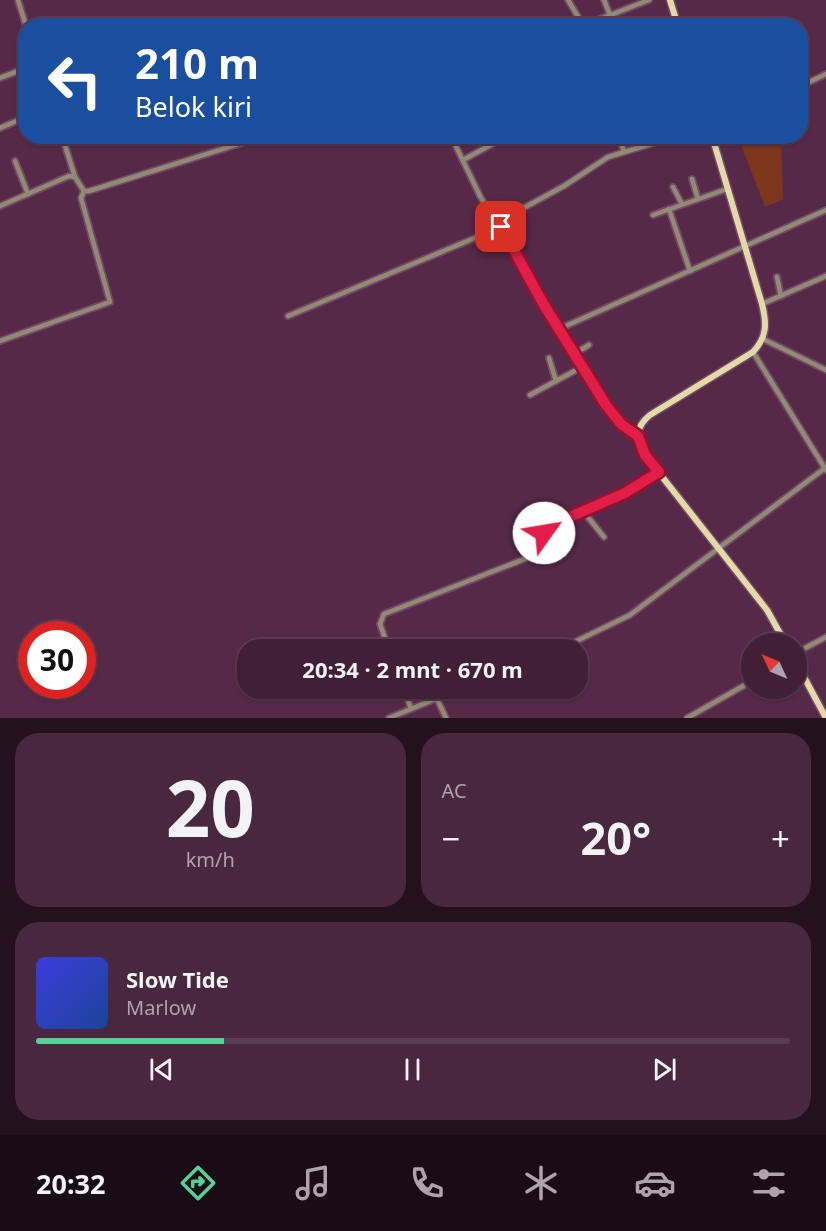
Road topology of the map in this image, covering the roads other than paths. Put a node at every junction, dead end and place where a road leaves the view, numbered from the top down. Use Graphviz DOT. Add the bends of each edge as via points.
graph roads {
  1 [pos="18,0"];
  2 [pos="568,0"];
  3 [pos="604,0"];
  4 [pos="648,0"];
  5 [pos="670,0"];
  6 [pos="610,15"];
  7 [pos="24,18"];
  8 [pos="579,18"];
  9 [pos="602,18"];
  10 [pos="676,18"];
  11 [pos="18,71"];
  12 [pos="826,74"];
  13 [pos="0,78"];
  14 [pos="808,83"];
  15 [pos="18,120"];
  16 [pos="0,128"];
  17 [pos="65,144"];
  18 [pos="240,144"];
  19 [pos="455,144"];
  20 [pos="492,144"];
  21 [pos="621,144"];
  22 [pos="649,144"];
  23 [pos="714,144"];
  24 [pos="624,151"];
  25 [pos="463,160"];
  26 [pos="15,161"];
  27 [pos="75,177"];
  28 [pos="692,179"];
  29 [pos="673,187"];
  30 [pos="727,189"];
  31 [pos="84,191"];
  32 [pos="28,194"];
  33 [pos="699,199"];
  34 [pos="682,204"];
  35 [pos="0,206"];
  36 [pos="669,209"];
  37 [pos="826,210"];
  38 [pos="653,215"];
  39 [pos="500,224"];
  40 [pos="744,247"];
  41 [pos="690,271"];
  42 [pos="826,276"];
  43 [pos="777,277"];
  44 [pos="781,296"];
  45 [pos="762,304"];
  46 [pos="288,316"];
  47 [pos="560,329"];
  48 [pos="763,339"];
  49 [pos="0,341"];
  50 [pos="589,345"];
  51 [pos="753,352"];
  52 [pos="574,354"];
  53 [pos="549,358"];
  54 [pos="582,367"];
  55 [pos="826,370"];
  56 [pos="556,381"];
  57 [pos="530,395"];
  58 [pos="638,436"];
  59 [pos="825,469"];
  60 [pos="659,472"];
  61 [pos="583,512"];
  62 [pos="604,537"];
  63 [pos="719,549"];
  64 [pos="780,633"];
  65 [pos="826,637"];
  66 [pos="385,639"];
  67 [pos="581,639"];
  68 [pos="807,647"];
  69 [pos="807,683"];
  70 [pos="741,687"];
  71 [pos="408,699"];
  72 [pos="437,699"];
  73 [pos="411,709"];
  74 [pos="389,718"];
  75 [pos="446,718"];
  76 [pos="687,718"];
  77 [pos="826,718"];
  1 -- 7 [label="street"];
  2 -- 8 [label="street"];
  3 -- 6 [label="street"];
  4 -- 6 [label="street"];
  5 -- 10 [label="main road"];
  6 -- 9 [label="street"];
  11 -- 13 [label="street"];
  12 -- 14 [label="street"];
  15 -- 16 [label="street"];
  17 -- 27 [label="street"];
  18 -- 31 [label="street"];
  19 -- 25 [label="street"];
  20 -- 25 [label="street"];
  21 -- 24 [label="street"];
  22 -- 24 [label="street"];
  23 -- 30 [label="main road"];
  24 -- 39 [label="street"];
  25 -- 39 [label="street" via="480,196"];
  26 -- 32 [label="street"];
  27 -- 31 [label="street"];
  27 -- 32 [label="street"];
  28 -- 33 [label="street"];
  29 -- 34 [label="street"];
  30 -- 33 [label="street"];
  30 -- 40 [label="main road"];
  31 -- 49 [label="street" via="81,198 110,302"];
  32 -- 35 [label="street"];
  33 -- 34 [label="street"];
  34 -- 36 [label="street"];
  36 -- 38 [label="street"];
  36 -- 41 [label="street"];
  37 -- 40 [label="street"];
  39 -- 46 [label="street"];
  39 -- 47 [label="street"];
  40 -- 41 [label="street"];
  40 -- 45 [label="main road"];
  41 -- 47 [label="street"];
  42 -- 44 [label="street"];
  43 -- 44 [label="street"];
  44 -- 45 [label="street"];
  45 -- 48 [label="main road" via="766,329"];
  47 -- 52 [label="street"];
  48 -- 51 [label="main road"];
  48 -- 55 [label="street"];
  50 -- 52 [label="street"];
  51 -- 58 [label="main road" via="650,415 640,424"];
  51 -- 59 [label="street"];
  52 -- 54 [label="street"];
  53 -- 56 [label="street"];
  54 -- 56 [label="street"];
  54 -- 58 [label="street" via="615,418"];
  56 -- 57 [label="street"];
  58 -- 60 [label="main road" via="645,455"];
  59 -- 63 [label="street"];
  60 -- 61 [label="street"];
  60 -- 63 [label="main road"];
  61 -- 62 [label="street"];
  61 -- 66 [label="street" via="545,528 549,547 545,551 384,614 380,624"];
  63 -- 64 [label="main road" via="767,610"];
  63 -- 67 [label="street" via="630,615"];
  65 -- 68 [label="street"];
  69 -- 77 [label="main road"];
  70 -- 76 [label="street"];
  71 -- 73 [label="street"];
  72 -- 73 [label="street"];
  72 -- 75 [label="street"];
  73 -- 74 [label="street"];
}
